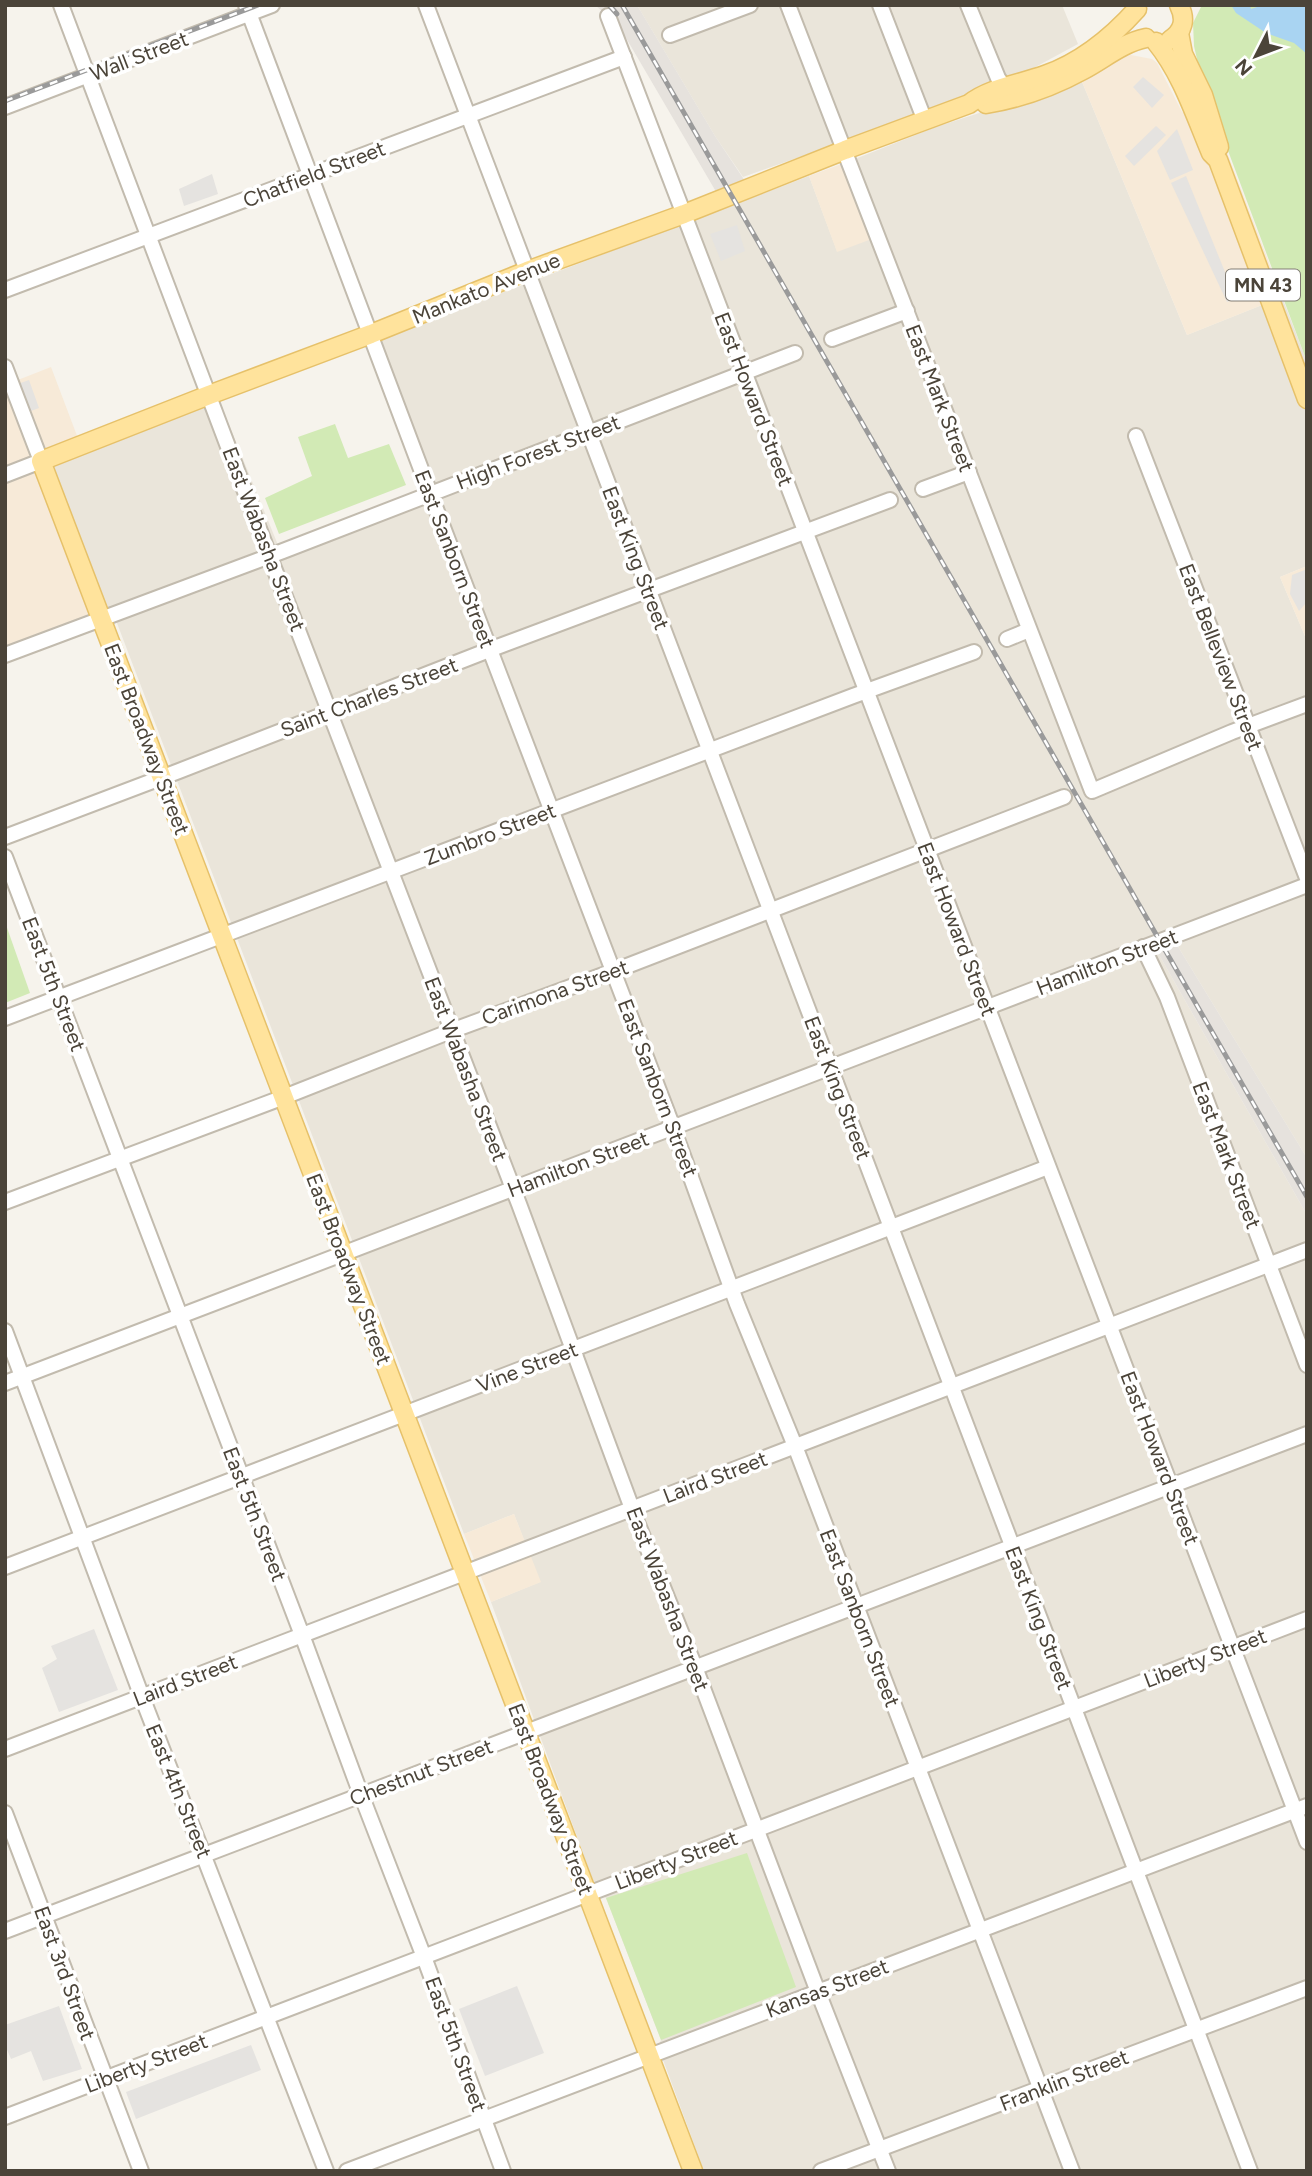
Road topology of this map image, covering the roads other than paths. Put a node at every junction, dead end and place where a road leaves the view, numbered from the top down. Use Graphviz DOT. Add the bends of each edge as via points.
graph roads {
  1 [pos="61,5"];
  2 [pos="272,5"];
  3 [pos="426,5"];
  4 [pos="750,5"];
  5 [pos="788,5"];
  6 [pos="880,5"];
  7 [pos="968,5"];
  8 [pos="1138,7"];
  9 [pos="247,9"];
  10 [pos="608,16"];
  11 [pos="1184,16"];
  12 [pos="670,35"];
  13 [pos="1151,40"];
  14 [pos="624,57"];
  15 [pos="88,75"];
  16 [pos="1005,88"];
  17 [pos="969,104"];
  18 [pos="5,107"];
  19 [pos="468,115"];
  20 [pos="925,121"];
  21 [pos="845,150"];
  22 [pos="1218,160"];
  23 [pos="311,176"];
  24 [pos="684,214"];
  25 [pos="147,236"];
  26 [pos="527,271"];
  27 [pos="5,290"];
  28 [pos="907,311"];
  29 [pos="371,334"];
  30 [pos="832,339"];
  31 [pos="795,353"];
  32 [pos="5,367"];
  33 [pos="744,372"];
  34 [pos="209,395"];
  35 [pos="1307,399"];
  36 [pos="588,432"];
  37 [pos="1136,436"];
  38 [pos="41,461"];
  39 [pos="969,472"];
  40 [pos="5,475"];
  41 [pos="923,489"];
  42 [pos="430,493"];
  43 [pos="890,500"];
  44 [pos="805,531"];
  45 [pos="269,555"];
  46 [pos="648,590"];
  47 [pos="101,619"];
  48 [pos="1029,630"];
  49 [pos="1007,639"];
  50 [pos="489,650"];
  51 [pos="974,652"];
  52 [pos="5,655"];
  53 [pos="866,691"];
  54 [pos="1307,704"];
  55 [pos="330,712"];
  56 [pos="1248,725"];
  57 [pos="709,751"];
  58 [pos="162,778"];
  59 [pos="1064,797"];
  60 [pos="552,810"];
  61 [pos="5,837"];
  62 [pos="927,850"];
  63 [pos="5,857"];
  64 [pos="390,873"];
  65 [pos="1307,878"];
  66 [pos="1307,885"];
  67 [pos="771,910"];
  68 [pos="222,937"];
  69 [pos="1143,947"];
  70 [pos="614,971"];
  71 [pos="59,996"];
  72 [pos="987,1007"];
  73 [pos="5,1018"];
  74 [pos="451,1031"];
  75 [pos="830,1067"];
  76 [pos="284,1097"];
  77 [pos="673,1127"];
  78 [pos="120,1157"];
  79 [pos="1048,1167"];
  80 [pos="513,1188"];
  81 [pos="5,1202"];
  82 [pos="891,1227"];
  83 [pos="1307,1250"];
  84 [pos="343,1254"];
  85 [pos="1268,1264"];
  86 [pos="732,1288"];
  87 [pos="180,1316"];
  88 [pos="1109,1325"];
  89 [pos="5,1331"];
  90 [pos="574,1349"];
  91 [pos="1307,1365"];
  92 [pos="23,1376"];
  93 [pos="5,1383"];
  94 [pos="951,1386"];
  95 [pos="405,1414"];
  96 [pos="1307,1434"];
  97 [pos="794,1446"];
  98 [pos="241,1476"];
  99 [pos="1170,1486"];
  100 [pos="632,1508"];
  101 [pos="83,1537"];
  102 [pos="1012,1546"];
  103 [pos="5,1567"];
  104 [pos="465,1573"];
  105 [pos="855,1606"];
  106 [pos="1307,1619"];
  107 [pos="302,1635"];
  108 [pos="1232,1647"];
  109 [pos="695,1667"];
  110 [pos="142,1697"];
  111 [pos="1074,1708"];
  112 [pos="526,1732"];
  113 [pos="5,1749"];
  114 [pos="918,1768"];
  115 [pos="361,1795"];
  116 [pos="1301,1808"];
  117 [pos="5,1813"];
  118 [pos="756,1829"];
  119 [pos="1307,1842"];
  120 [pos="204,1855"];
  121 [pos="1136,1871"];
  122 [pos="588,1894"];
  123 [pos="44,1916"];
  124 [pos="5,1931"];
  125 [pos="979,1931"];
  126 [pos="424,1957"];
  127 [pos="1307,1988"];
  128 [pos="818,1992"];
  129 [pos="267,2017"];
  130 [pos="1196,2030"];
  131 [pos="649,2056"];
  132 [pos="106,2078"];
  133 [pos="1040,2088"];
  134 [pos="5,2117"];
  135 [pos="483,2119"];
  136 [pos="880,2148"];
  137 [pos="141,2171"];
  138 [pos="326,2171"];
  139 [pos="347,2171"];
  140 [pos="503,2171"];
  141 [pos="693,2171"];
  142 [pos="821,2171"];
  143 [pos="888,2171"];
  144 [pos="1072,2171"];
  145 [pos="1250,2171"];
  1 -- 15 [label="street, East Wabasha Street"];
  2 -- 9 [label="street, Wall Street"];
  3 -- 19 [label="street, East King Street"];
  4 -- 12 [label="street"];
  5 -- 21 [label="street, East Mark Street"];
  6 -- 20 [label="street"];
  7 -- 16 [label="street"];
  8 -- 13 [label="main road, Mankato Avenue / MN 43" via="1136,24"];
  8 -- 16 [label="main road, Mankato Avenue" via="1108,38 1074,62"];
  9 -- 15 [label="street, Wall Street"];
  9 -- 23 [label="street, East Sanborn Street"];
  10 -- 14 [label="street, East Howard Street"];
  11 -- 13 [label="main road, Mankato Avenue / MN 43" via="1169,41"];
  11 -- 22 [label="main road, MN 43" via="1183,54 1210,114"];
  13 -- 17 [label="main road, Mankato Avenue" via="1124,45 1034,93 980,106"];
  13 -- 22 [label="main road, MN 43" via="1172,63"];
  14 -- 19 [label="street, Chatfield Street"];
  14 -- 24 [label="street, East Howard Street"];
  15 -- 18 [label="street, Wall Street"];
  15 -- 25 [label="street, East Wabasha Street"];
  16 -- 17 [label="main road, Mankato Avenue"];
  17 -- 20 [label="main road, Mankato Avenue"];
  19 -- 23 [label="street, Chatfield Street"];
  19 -- 26 [label="street, East King Street"];
  20 -- 21 [label="main road, Mankato Avenue"];
  21 -- 24 [label="main road, Mankato Avenue"];
  21 -- 28 [label="street, East Mark Street"];
  22 -- 35 [label="main road, MN 43"];
  23 -- 25 [label="street, Chatfield Street"];
  23 -- 29 [label="street, East Sanborn Street"];
  24 -- 26 [label="main road, Mankato Avenue"];
  24 -- 33 [label="street, East Howard Street"];
  25 -- 27 [label="street, Chatfield Street"];
  25 -- 34 [label="street, East Wabasha Street"];
  26 -- 29 [label="main road, Mankato Avenue"];
  26 -- 36 [label="street, East King Street"];
  28 -- 30 [label="street"];
  28 -- 39 [label="street, East Mark Street"];
  29 -- 34 [label="main road, Mankato Avenue"];
  29 -- 42 [label="street, East Sanborn Street"];
  31 -- 33 [label="street, High Forest Street"];
  32 -- 38 [label="street, East Broadway Street"];
  33 -- 36 [label="street, High Forest Street"];
  33 -- 44 [label="street, East Howard Street"];
  34 -- 38 [label="main road, Mankato Avenue"];
  34 -- 45 [label="street, East Wabasha Street"];
  36 -- 42 [label="street, High Forest Street"];
  36 -- 46 [label="street, East King Street"];
  37 -- 56 [label="street, East Belleview Street"];
  38 -- 40 [label="street, Mankato Avenue"];
  38 -- 47 [label="main road, East Broadway Street"];
  39 -- 41 [label="street"];
  39 -- 48 [label="street, East Mark Street"];
  42 -- 45 [label="street, High Forest Street"];
  42 -- 50 [label="street, East Sanborn Street"];
  43 -- 44 [label="street, Saint Charles Street"];
  44 -- 46 [label="street, Saint Charles Street"];
  44 -- 53 [label="street, East Howard Street"];
  45 -- 47 [label="street, High Forest Street"];
  45 -- 55 [label="street, East Wabasha Street"];
  46 -- 50 [label="street, Saint Charles Street"];
  46 -- 57 [label="street, East King Street"];
  47 -- 52 [label="street, High Forest Street"];
  47 -- 58 [label="main road, East Broadway Street"];
  48 -- 49 [label="street"];
  48 -- 56 [label="street, East Mark Street" via="1092,791"];
  50 -- 55 [label="street, Saint Charles Street"];
  50 -- 60 [label="street, East Sanborn Street"];
  51 -- 53 [label="street, Zumbro Street"];
  53 -- 57 [label="street, Zumbro Street"];
  53 -- 62 [label="street, East Howard Street"];
  54 -- 56 [label="street"];
  55 -- 58 [label="street, Saint Charles Street"];
  55 -- 64 [label="street, East Wabasha Street"];
  56 -- 65 [label="street, East Belleview Street"];
  57 -- 60 [label="street, Zumbro Street"];
  57 -- 67 [label="street, East King Street"];
  58 -- 61 [label="street, Saint Charles Street"];
  58 -- 68 [label="main road, East Broadway Street"];
  59 -- 62 [label="street, Carimona Street"];
  60 -- 64 [label="street, Zumbro Street"];
  60 -- 70 [label="street, East Sanborn Street"];
  62 -- 67 [label="street, Carimona Street"];
  62 -- 72 [label="street, East Howard Street"];
  63 -- 71 [label="street, East 5th Street"];
  64 -- 68 [label="street, Zumbro Street"];
  64 -- 74 [label="street, East Wabasha Street"];
  66 -- 69 [label="street, Hamilton Street"];
  67 -- 70 [label="street, Carimona Street"];
  67 -- 75 [label="street, East King Street"];
  68 -- 71 [label="street, Zumbro Street"];
  68 -- 76 [label="main road, East Broadway Street"];
  69 -- 72 [label="street, Hamilton Street"];
  69 -- 85 [label="street, East Mark Street" via="1167,997"];
  70 -- 74 [label="street, Carimona Street"];
  70 -- 77 [label="street, East Sanborn Street"];
  71 -- 73 [label="street, Zumbro Street"];
  71 -- 78 [label="street, East 5th Street"];
  72 -- 75 [label="street, Hamilton Street"];
  72 -- 79 [label="street, East Howard Street"];
  74 -- 76 [label="street, Carimona Street"];
  74 -- 80 [label="street, East Wabasha Street"];
  75 -- 77 [label="street, Hamilton Street"];
  75 -- 82 [label="street, East King Street"];
  76 -- 78 [label="street, Carimona Street"];
  76 -- 84 [label="main road, East Broadway Street"];
  77 -- 80 [label="street, Hamilton Street"];
  77 -- 86 [label="street, East Sanborn Street"];
  78 -- 81 [label="street, Carimona Street"];
  78 -- 87 [label="street, East 5th Street"];
  79 -- 82 [label="street, Vine Street"];
  79 -- 88 [label="street, East Howard Street"];
  80 -- 84 [label="street, Hamilton Street"];
  80 -- 90 [label="street, East Wabasha Street"];
  82 -- 86 [label="street, Vine Street"];
  82 -- 94 [label="street, East King Street"];
  83 -- 85 [label="street, Laird Street"];
  84 -- 87 [label="street, Hamilton Street"];
  84 -- 95 [label="main road, East Broadway Street"];
  85 -- 88 [label="street, Laird Street"];
  85 -- 91 [label="street, East Mark Street"];
  86 -- 90 [label="street, Vine Street"];
  86 -- 97 [label="street, East Sanborn Street"];
  87 -- 92 [label="street, Hamilton Street"];
  87 -- 98 [label="street, East 5th Street"];
  88 -- 94 [label="street, Laird Street"];
  88 -- 99 [label="street, East Howard Street"];
  89 -- 92 [label="street, East 4th Street"];
  90 -- 95 [label="street, Vine Street"];
  90 -- 100 [label="street, East Wabasha Street"];
  92 -- 93 [label="street, Hamilton Street"];
  92 -- 101 [label="street, East 4th Street"];
  94 -- 97 [label="street, Laird Street"];
  94 -- 102 [label="street, East King Street"];
  95 -- 98 [label="street, Vine Street"];
  95 -- 104 [label="main road, East Broadway Street"];
  96 -- 99 [label="street, Chestnut Street"];
  97 -- 100 [label="street, Laird Street"];
  97 -- 105 [label="street, East Sanborn Street"];
  98 -- 101 [label="street, Vine Street"];
  98 -- 107 [label="street, East 5th Street"];
  99 -- 102 [label="street, Chestnut Street"];
  99 -- 108 [label="street, East Howard Street"];
  100 -- 104 [label="street, Laird Street"];
  100 -- 109 [label="street, East Wabasha Street"];
  101 -- 103 [label="street, Vine Street"];
  101 -- 110 [label="street, East 4th Street"];
  102 -- 105 [label="street, Chestnut Street"];
  102 -- 111 [label="street, East King Street"];
  104 -- 107 [label="street, Laird Street"];
  104 -- 112 [label="main road, East Broadway Street"];
  105 -- 109 [label="street, Chestnut Street"];
  105 -- 114 [label="street, East Sanborn Street"];
  106 -- 108 [label="street, Liberty Street"];
  107 -- 110 [label="street, Laird Street"];
  107 -- 115 [label="street, East 5th Street"];
  108 -- 111 [label="street, Liberty Street"];
  108 -- 116 [label="street, East Howard Street"];
  109 -- 112 [label="street, Chestnut Street"];
  109 -- 118 [label="street, East Wabasha Street"];
  110 -- 113 [label="street, Laird Street"];
  110 -- 120 [label="street, East 4th Street"];
  111 -- 114 [label="street, Liberty Street"];
  111 -- 121 [label="street, East King Street"];
  112 -- 115 [label="street, Chestnut Street"];
  112 -- 122 [label="main road, East Broadway Street"];
  114 -- 118 [label="street, Liberty Street"];
  114 -- 125 [label="street, East Sanborn Street"];
  115 -- 120 [label="street, Chestnut Street"];
  115 -- 126 [label="street, East 5th Street"];
  116 -- 119 [label="street, East Howard Street"];
  116 -- 121 [label="street, Kansas Street"];
  117 -- 123 [label="street, East 3rd Street"];
  118 -- 122 [label="street, Liberty Street"];
  118 -- 128 [label="street, East Wabasha Street"];
  120 -- 123 [label="street, Chestnut Street"];
  120 -- 129 [label="street, East 4th Street"];
  121 -- 125 [label="street, Kansas Street"];
  121 -- 130 [label="street, East King Street"];
  122 -- 126 [label="street, Liberty Street"];
  122 -- 131 [label="main road, East Broadway Street"];
  123 -- 124 [label="street, Chestnut Street"];
  123 -- 132 [label="street, East 3rd Street"];
  125 -- 128 [label="street, Kansas Street"];
  125 -- 133 [label="street, East Sanborn Street"];
  126 -- 129 [label="street, Liberty Street"];
  126 -- 135 [label="street, East 5th Street"];
  127 -- 130 [label="street, Franklin Street"];
  128 -- 131 [label="street, Kansas Street"];
  128 -- 136 [label="street, East Wabasha Street"];
  129 -- 132 [label="street, Liberty Street"];
  129 -- 138 [label="street, East 4th Street"];
  130 -- 133 [label="street, Franklin Street"];
  130 -- 145 [label="street, East King Street"];
  131 -- 135 [label="street, Kansas Street"];
  131 -- 141 [label="main road, East Broadway Street"];
  132 -- 134 [label="street, Liberty Street"];
  132 -- 137 [label="street, East 3rd Street"];
  133 -- 136 [label="street, Franklin Street"];
  133 -- 144 [label="street, East Sanborn Street"];
  135 -- 139 [label="street, Kansas Street"];
  135 -- 140 [label="street, East 5th Street"];
  136 -- 142 [label="street, Franklin Street"];
  136 -- 143 [label="street, East Wabasha Street"];
}
